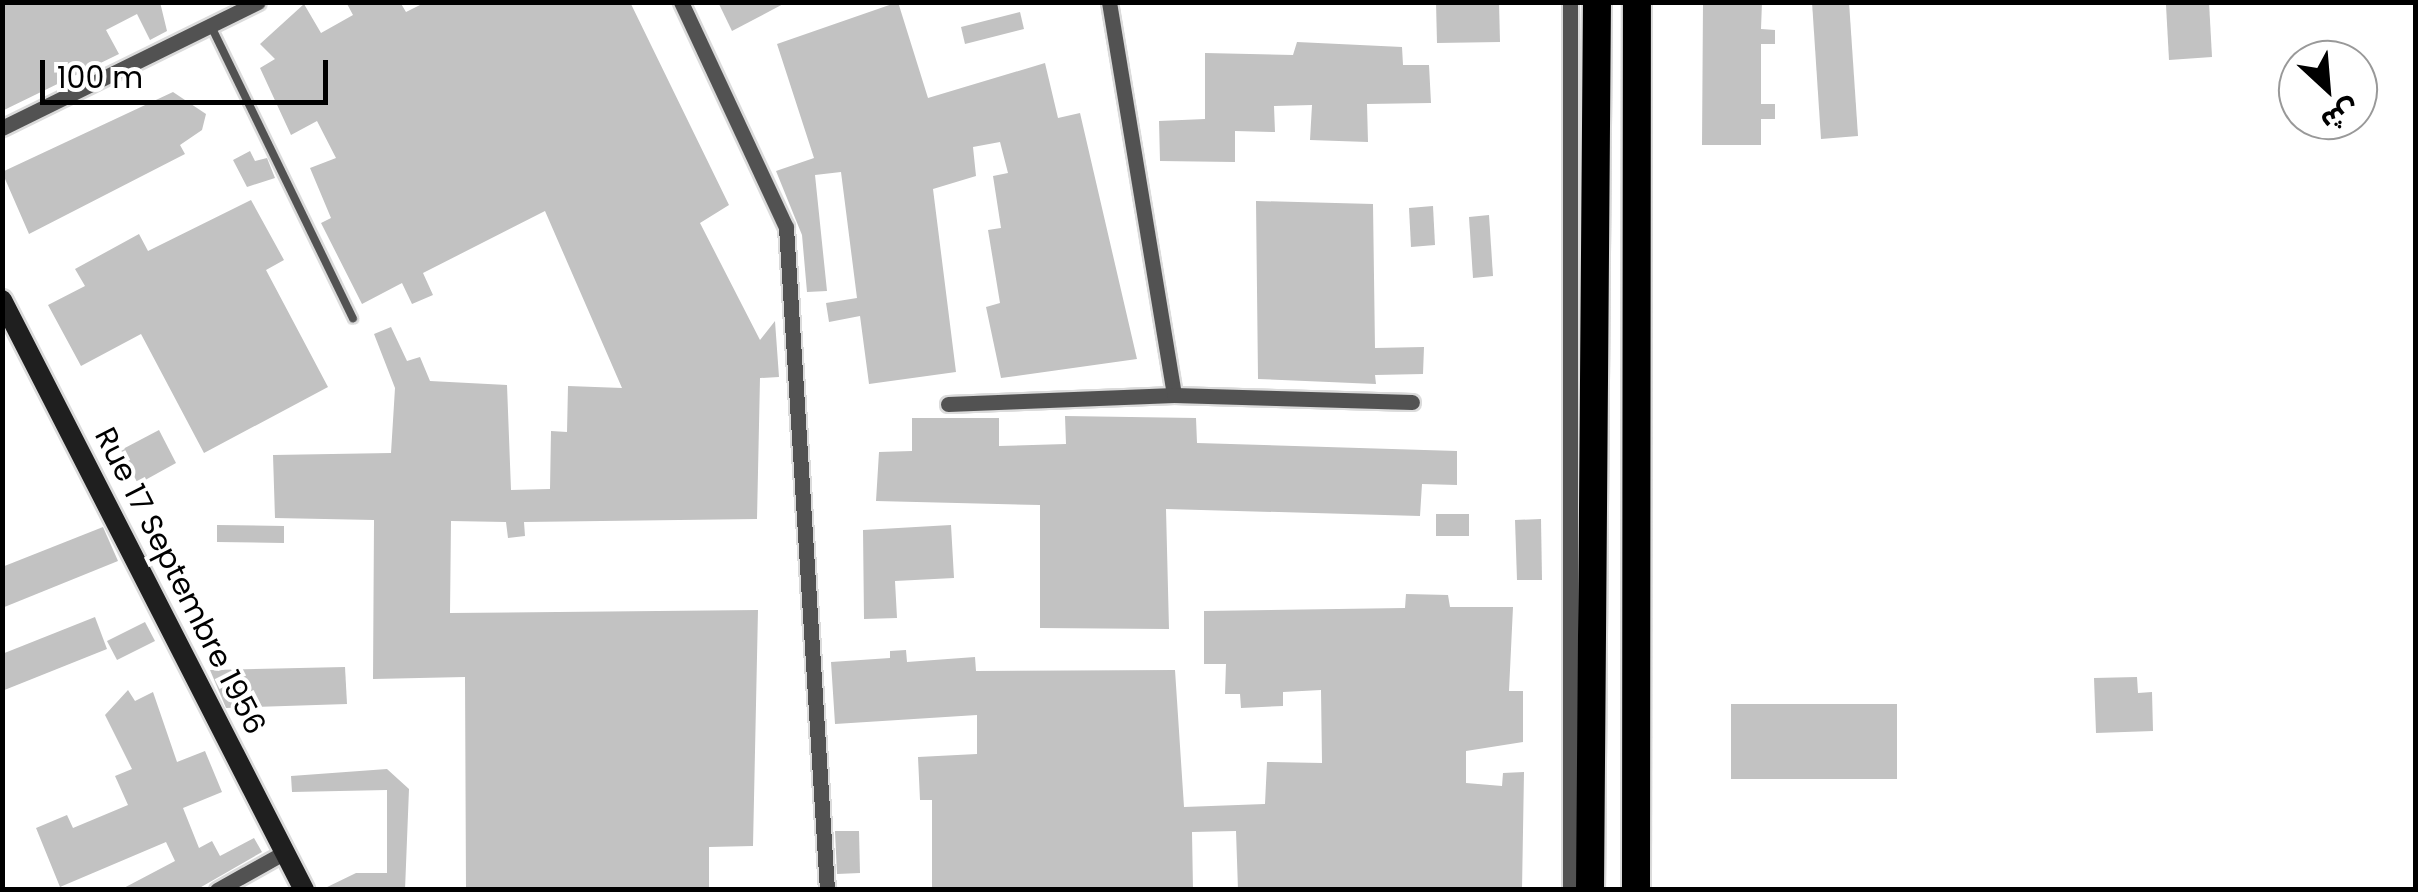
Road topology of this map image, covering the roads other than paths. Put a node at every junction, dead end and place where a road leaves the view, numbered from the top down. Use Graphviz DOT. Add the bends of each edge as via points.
graph roads {
  1 [pos="258,2"];
  2 [pos="681,2"];
  3 [pos="1109,2"];
  4 [pos="1570,2"];
  5 [pos="1597,2"];
  6 [pos="1637,2"];
  7 [pos="211,26"];
  8 [pos="2,128"];
  9 [pos="2,300"];
  10 [pos="353,318"];
  11 [pos="1174,395"];
  12 [pos="1412,402"];
  13 [pos="948,404"];
  14 [pos="285,852"];
  15 [pos="217,890"];
  16 [pos="304,890"];
  17 [pos="827,890"];
  18 [pos="1570,890"];
  19 [pos="1590,890"];
  20 [pos="1636,890"];
  1 -- 7 [label="street"];
  2 -- 17 [label="street" via="786,227"];
  3 -- 11 [label="street"];
  4 -- 18 [label="street"];
  5 -- 19 [label="highway"];
  6 -- 20 [label="highway"];
  7 -- 8 [label="street"];
  7 -- 10 [label="lane"];
  9 -- 14 [label="main road, Rue 17 Septembre 1956"];
  11 -- 12 [label="street"];
  11 -- 13 [label="street"];
  14 -- 15 [label="street"];
  14 -- 16 [label="main road, Rue 17 Septembre 1956"];
}
